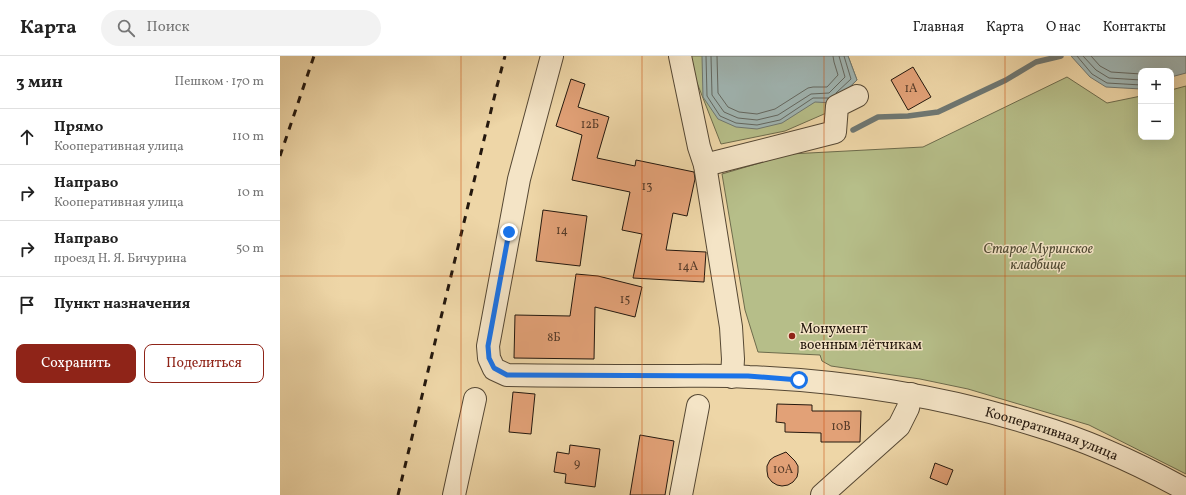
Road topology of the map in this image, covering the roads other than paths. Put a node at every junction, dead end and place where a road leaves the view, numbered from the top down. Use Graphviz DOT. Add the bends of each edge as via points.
graph roads {
  1 [pos="552,56"];
  2 [pos="680,56"];
  3 [pos="857,96"];
  4 [pos="705,165"];
  5 [pos="732,376"];
  6 [pos="911,394"];
  7 [pos="475,399"];
  8 [pos="698,406"];
  9 [pos="1186,490"];
  10 [pos="454,495"];
  11 [pos="681,495"];
  12 [pos="822,495"];
  1 -- 5 [label="street, Кооперативная улица" via="519,179 488,346 489,358 494,368 507,375"];
  2 -- 4 [label="street"];
  3 -- 4 [label="street" via="837,106 835,132"];
  4 -- 5 [label="street" via="731,327"];
  5 -- 6 [label="street, Кооперативная улица" via="852,385"];
  6 -- 9 [label="street, Кооперативная улица" via="1035,425 1079,440"];
  6 -- 12 [label="street" via="908,408 899,426"];
  7 -- 10 [label="street"];
  8 -- 11 [label="street"];
}
